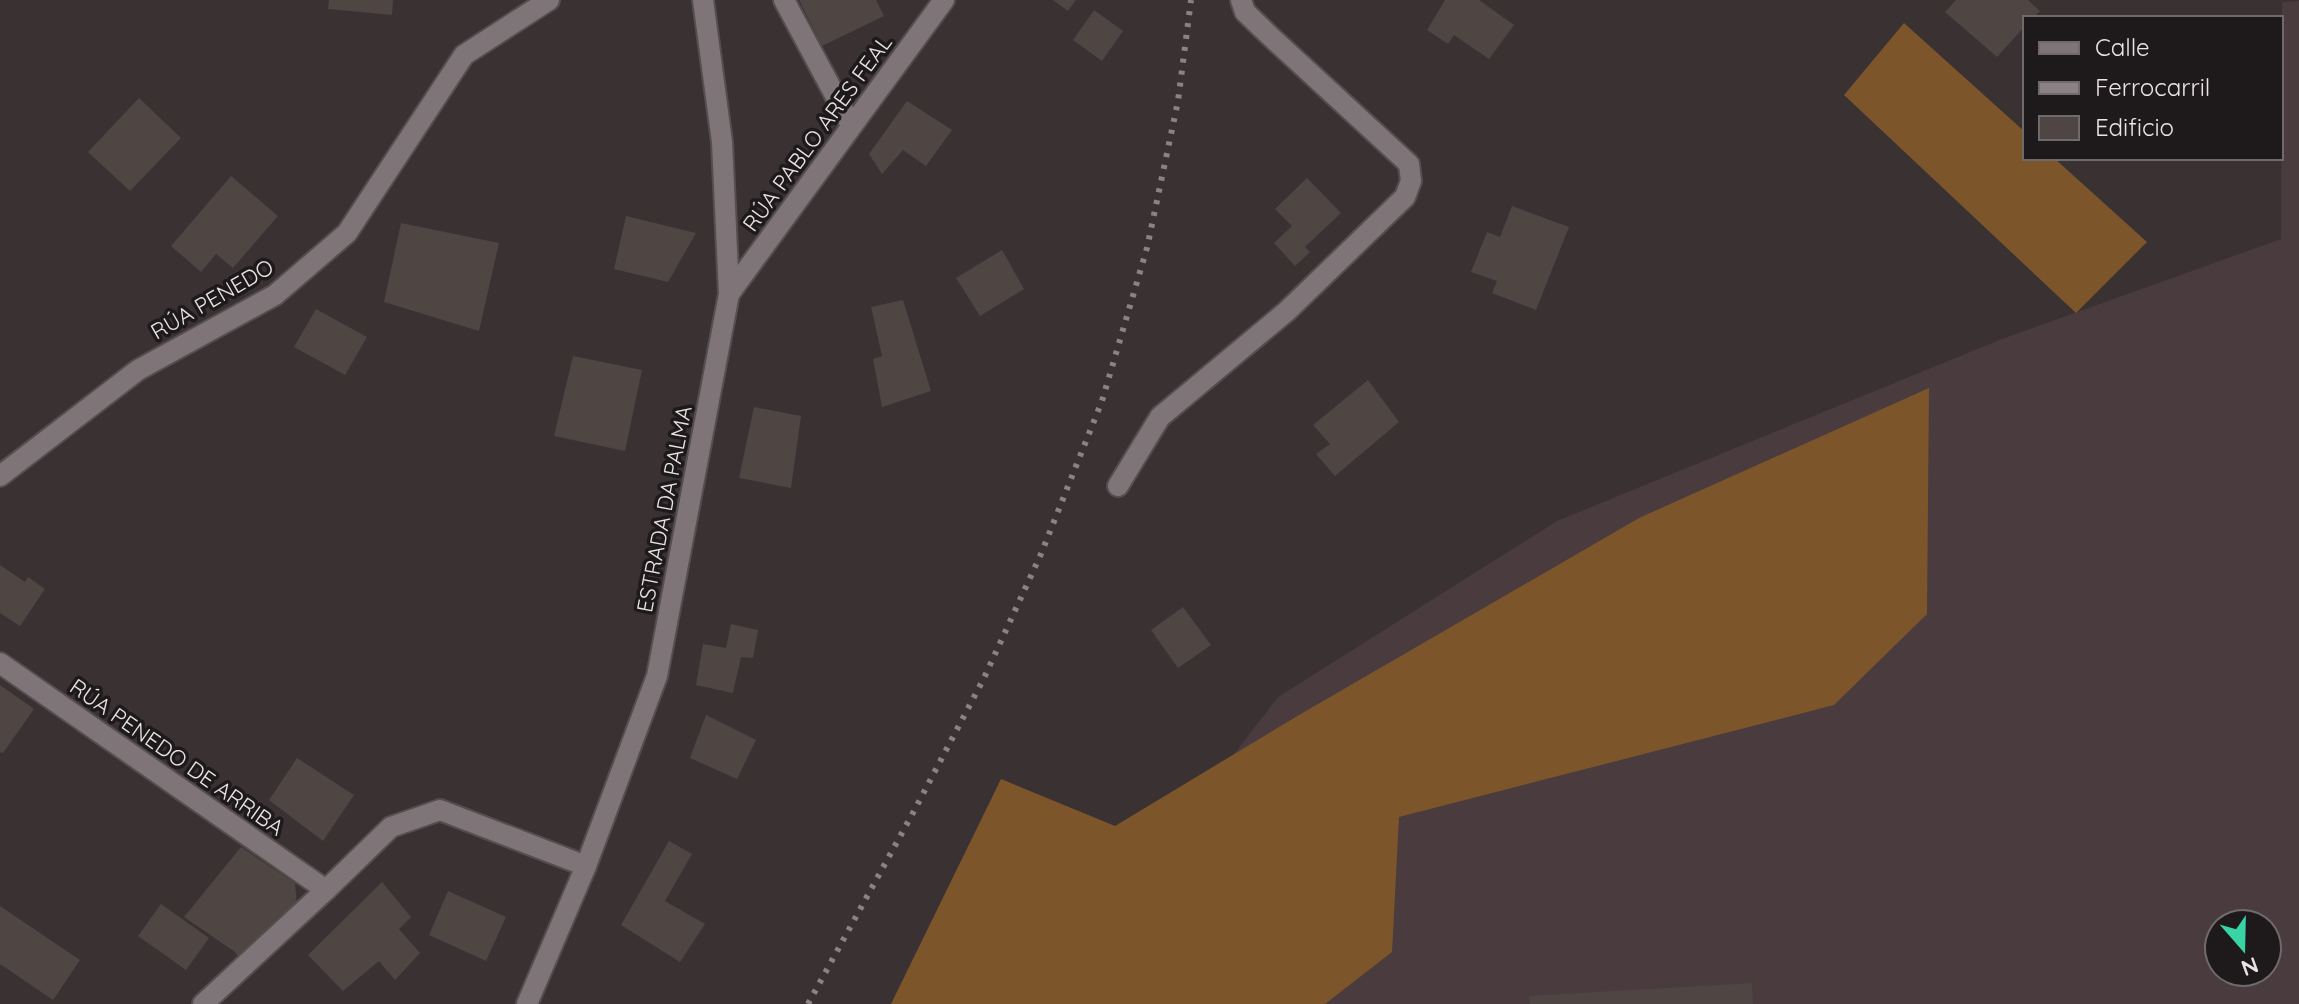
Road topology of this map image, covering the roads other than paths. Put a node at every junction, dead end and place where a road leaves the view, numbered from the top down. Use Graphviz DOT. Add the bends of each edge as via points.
graph roads {
  1 [pos="549,0"];
  2 [pos="703,0"];
  3 [pos="784,0"];
  4 [pos="944,0"];
  5 [pos="1241,0"];
  6 [pos="851,125"];
  7 [pos="729,294"];
  8 [pos="0,476"];
  9 [pos="1118,486"];
  10 [pos="0,663"];
  11 [pos="586,866"];
  12 [pos="326,890"];
  13 [pos="203,1004"];
  14 [pos="527,1004"];
  1 -- 8 [label="street, RÚA PENEDO" via="464,55 347,233 275,295 138,370"];
  2 -- 7 [label="street, ESTRADA DA PALMA" via="722,142"];
  3 -- 6 [label="street"];
  4 -- 6 [label="street, RÚA PABLO ARES FEAL"];
  5 -- 9 [label="street" via="1245,12 1409,164 1411,181 1405,197 1287,311 1160,417"];
  6 -- 7 [label="street, RÚA PABLO ARES FEAL"];
  7 -- 11 [label="street, ESTRADA DA PALMA" via="657,676"];
  10 -- 12 [label="street, RÚA PENEDO DE ARRIBA"];
  11 -- 12 [label="street" via="440,810 391,827"];
  11 -- 14 [label="street, ESTRADA DA PALMA"];
  12 -- 13 [label="street"];
}
